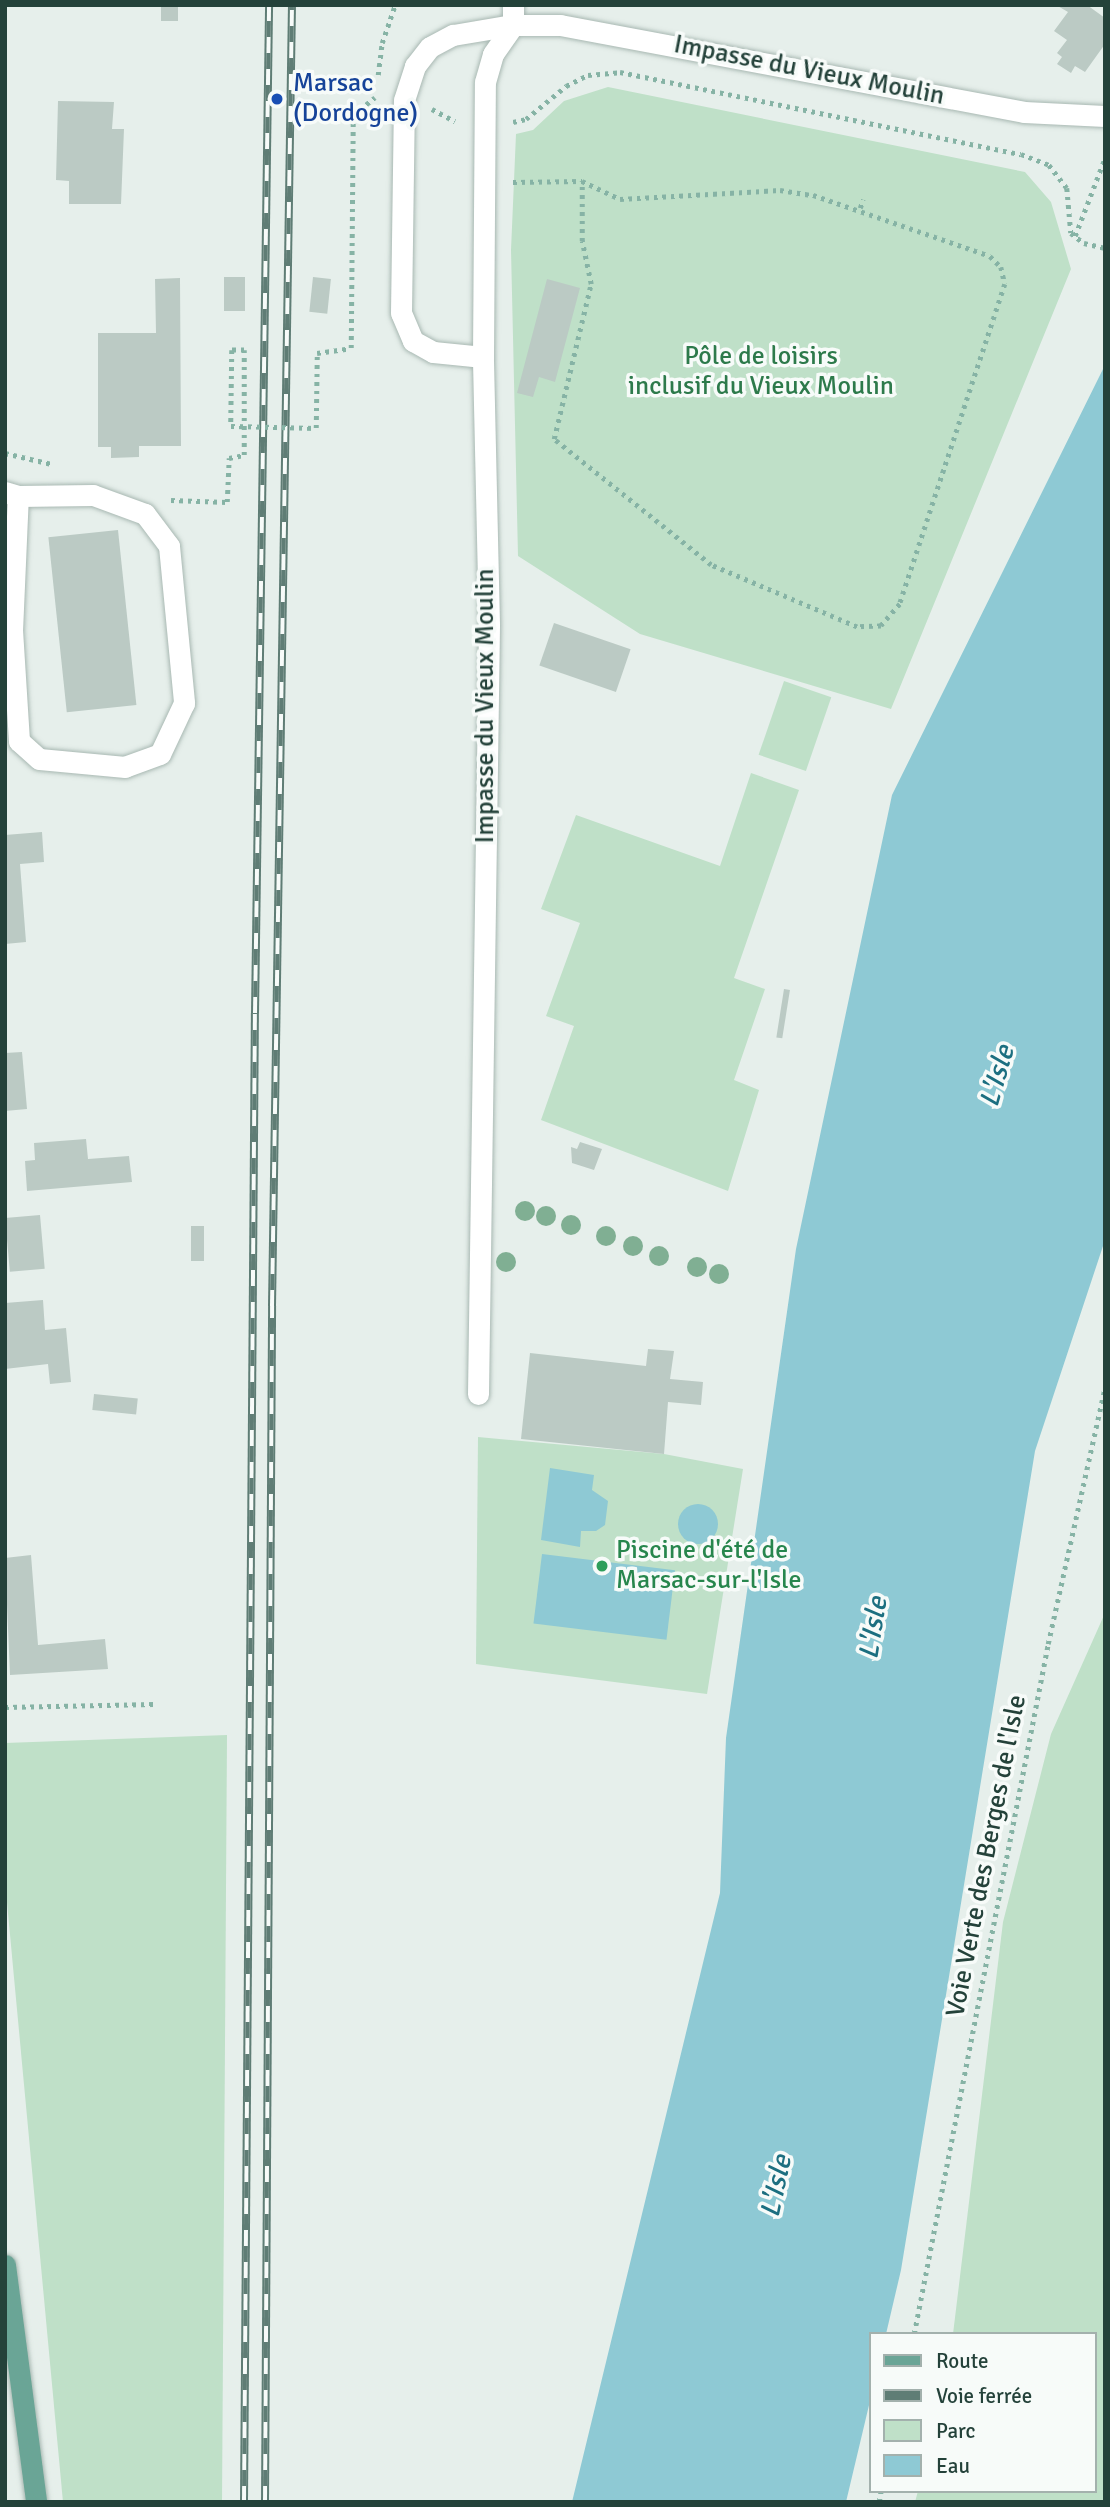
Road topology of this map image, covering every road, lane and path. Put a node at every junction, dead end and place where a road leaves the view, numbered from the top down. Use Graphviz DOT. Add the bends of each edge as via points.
graph roads {
  1 [pos="513,15"];
  2 [pos="376,96"];
  3 [pos="1105,116"];
  4 [pos="485,125"];
  5 [pos="1105,158"];
  6 [pos="582,181"];
  7 [pos="484,183"];
  8 [pos="863,201"];
  9 [pos="860,208"];
  10 [pos="1074,236"];
  11 [pos="1105,248"];
  12 [pos="483,357"];
  13 [pos="5,453"];
  14 [pos="61,466"];
  15 [pos="12,494"];
  16 [pos="164,498"];
  17 [pos="1105,1387"];
  18 [pos="478,1394"];
  19 [pos="154,1704"];
  20 [pos="5,1707"];
  21 [pos="5,2266"];
  22 [pos="5,2273"];
  23 [pos="914,2332"];
  24 [pos="36,2502"];
  1 -- 3 [label="street, Impasse du Vieux Moulin" via="1024,112"];
  1 -- 4 [label="street, Impasse du Vieux Moulin" via="485,82"];
  1 -- 12 [label="street" via="453,34 430,47 415,66 404,100 401,313 413,341 433,352"];
  2 -- 16 [label="path, bridge" via="353,115 351,348 317,354 316,428 231,426 232,350 244,350 244,455 229,458 227,502"];
  4 -- 7 [label="street, Impasse du Vieux Moulin"];
  4 -- 10 [label="path" via="526,119 566,86 588,75 620,72 1021,154 1049,165 1067,188"];
  5 -- 10 [label="path"];
  6 -- 7 [label="path"];
  6 -- 9 [label="path" via="620,199 780,190"];
  6 -- 9 [label="path" via="582,241 591,284 554,439 710,565 858,627 881,626 900,604 1005,284 1001,267 990,256"];
  7 -- 12 [label="street, Impasse du Vieux Moulin"];
  8 -- 9 [label="path"];
  10 -- 11 [label="path"];
  12 -- 18 [label="street, Impasse du Vieux Moulin" via="489,625"];
  13 -- 14 [label="path"];
  15 -- 15 [label="street" via="93,495 145,514 169,546 184,703 159,754 125,767 39,759 19,741 12,631"];
  17 -- 23 [label="path, Voie Verte des Berges de l'Isle" via="1045,1657"];
  19 -- 20 [label="path"];
  21 -- 22 [label="main road"];
  21 -- 24 [label="main road"];
}
